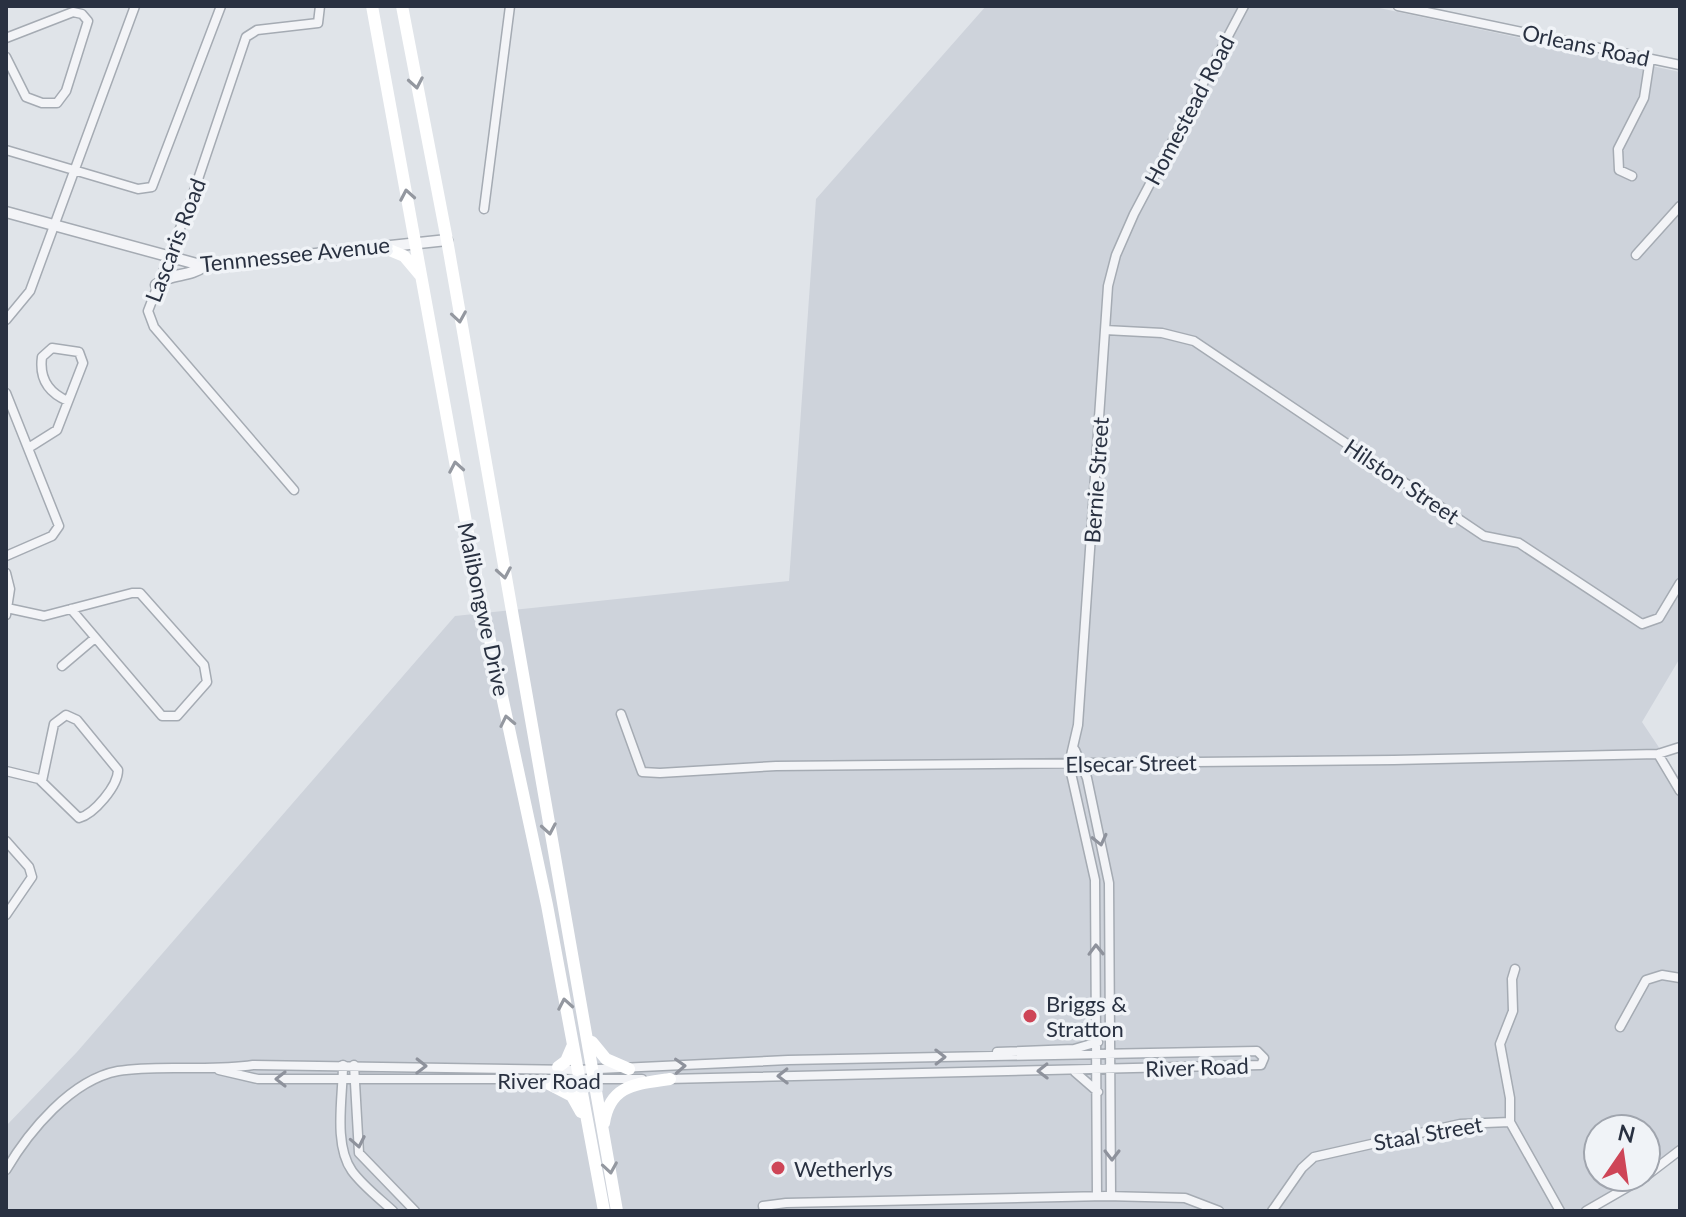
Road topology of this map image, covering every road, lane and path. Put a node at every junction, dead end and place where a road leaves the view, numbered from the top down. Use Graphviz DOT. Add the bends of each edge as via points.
graph roads {
  1 [pos="135,6"];
  2 [pos="221,6"];
  3 [pos="320,6"];
  4 [pos="372,6"];
  5 [pos="402,6"];
  6 [pos="510,6"];
  7 [pos="1244,6"];
  8 [pos="1398,6"];
  9 [pos="6,38"];
  10 [pos="6,57"];
  11 [pos="1650,59"];
  12 [pos="1680,65"];
  13 [pos="6,150"];
  14 [pos="75,170"];
  15 [pos="1632,176"];
  16 [pos="1680,206"];
  17 [pos="484,209"];
  18 [pos="6,212"];
  19 [pos="1134,214"];
  20 [pos="54,226"];
  21 [pos="447,240"];
  22 [pos="415,242"];
  23 [pos="380,246"];
  24 [pos="1636,255"];
  25 [pos="167,258"];
  26 [pos="204,266"];
  27 [pos="422,278"];
  28 [pos="156,285"];
  29 [pos="6,320"];
  30 [pos="1105,330"];
  31 [pos="6,393"];
  32 [pos="68,401"];
  33 [pos="30,447"];
  34 [pos="294,490"];
  35 [pos="6,556"];
  36 [pos="6,573"];
  37 [pos="1680,583"];
  38 [pos="71,609"];
  39 [pos="7,612"];
  40 [pos="95,638"];
  41 [pos="62,666"];
  42 [pos="621,714"];
  43 [pos="1680,747"];
  44 [pos="1075,750"];
  45 [pos="1658,754"];
  46 [pos="1069,764"];
  47 [pos="1083,764"];
  48 [pos="6,771"];
  49 [pos="42,781"];
  50 [pos="1680,791"];
  51 [pos="6,841"];
  52 [pos="6,915"];
  53 [pos="1515,969"];
  54 [pos="1680,978"];
  55 [pos="1620,1027"];
  56 [pos="587,1033"];
  57 [pos="1098,1042"];
  58 [pos="572,1045"];
  59 [pos="1099,1056"];
  60 [pos="1112,1056"];
  61 [pos="981,1057"];
  62 [pos="343,1065"];
  63 [pos="354,1065"];
  64 [pos="558,1067"];
  65 [pos="629,1069"];
  66 [pos="219,1070"];
  67 [pos="1072,1070"];
  68 [pos="1099,1070"];
  69 [pos="1113,1070"];
  70 [pos="578,1075"];
  71 [pos="594,1075"];
  72 [pos="356,1078"];
  73 [pos="343,1079"];
  74 [pos="670,1079"];
  75 [pos="543,1081"];
  76 [pos="1099,1092"];
  77 [pos="1510,1122"];
  78 [pos="603,1130"];
  79 [pos="590,1133"];
  80 [pos="1680,1150"];
  81 [pos="1662,1164"];
  82 [pos="6,1170"];
  83 [pos="1618,1193"];
  84 [pos="1097,1196"];
  85 [pos="1111,1196"];
  86 [pos="393,1211"];
  87 [pos="415,1211"];
  88 [pos="604,1211"];
  89 [pos="617,1211"];
  90 [pos="764,1211"];
  91 [pos="1219,1211"];
  92 [pos="1272,1211"];
  93 [pos="1560,1211"];
  94 [pos="1586,1211"];
  1 -- 14 [label="street"];
  2 -- 14 [label="street" via="154,185 138,189"];
  3 -- 25 [label="street, Lascaris Road" via="318,23 257,30 246,37"];
  22 -- 4 [label="main road, Malibongwe Drive, one-way"];
  5 -- 21 [label="main road, Malibongwe Drive, one-way"];
  6 -- 17 [label="street"];
  7 -- 19 [label="street, Homestead Road"];
  8 -- 11 [label="street, Orleans Road"];
  9 -- 10 [label="street" via="73,12 88,21 66,91 57,103 26,97"];
  11 -- 12 [label="street, Orleans Road"];
  11 -- 15 [label="street" via="1644,98 1617,153 1619,170"];
  13 -- 14 [label="street"];
  14 -- 20 [label="street"];
  16 -- 24 [label="street"];
  18 -- 20 [label="street, Tennnessee Avenue"];
  19 -- 30 [label="street, Bernie Street" via="1110,276"];
  20 -- 25 [label="street, Tennnessee Avenue"];
  20 -- 29 [label="street" via="28,294"];
  21 -- 22 [label="street, Tennnessee Avenue"];
  21 -- 56 [label="main road, Malibongwe Drive, one-way"];
  22 -- 23 [label="street, Tennnessee Avenue"];
  22 -- 27 [label="main road, Malibongwe Drive"];
  23 -- 26 [label="street, Tennnessee Avenue"];
  23 -- 27 [label="main road" via="404,256"];
  25 -- 26 [label="street, Tennnessee Avenue"];
  25 -- 28 [label="street, Lascaris Road"];
  26 -- 28 [label="street"];
  58 -- 27 [label="main road, Malibongwe Drive, one-way" via="474,566"];
  28 -- 34 [label="street, Lascaris Road" via="148,311 152,324"];
  30 -- 37 [label="street, Hilston Street" via="1162,333 1194,341 1480,534 1523,545 1642,624 1659,618"];
  30 -- 44 [label="street, Bernie Street"];
  31 -- 33 [label="street"];
  32 -- 32 [label="street" via="83,356 66,347 52,348 42,357 44,378 51,392"];
  32 -- 33 [label="street" via="56,432"];
  33 -- 35 [label="street" via="59,526 52,536"];
  36 -- 39 [label="street"];
  38 -- 39 [label="street" via="42,616"];
  38 -- 40 [label="street"];
  38 -- 40 [label="street" via="140,593 204,665 208,678 177,716 168,719"];
  40 -- 41 [label="street"];
  42 -- 46 [label="street, Elsecar Street" via="642,772"];
  43 -- 45 [label="street, Elsecar Street"];
  44 -- 46 [label="street, Bernie Street"];
  44 -- 47 [label="street"];
  45 -- 47 [label="street, Elsecar Street"];
  45 -- 50 [label="street"];
  46 -- 47 [label="street, Elsecar Street"];
  57 -- 46 [label="street, one-way" via="1095,880"];
  47 -- 60 [label="street, one-way" via="1108,874"];
  48 -- 49 [label="street"];
  49 -- 49 [label="street" via="71,814 82,818 116,782 118,770 77,720 66,715 54,724"];
  51 -- 52 [label="street" via="32,877"];
  53 -- 77 [label="street" via="1513,1011 1500,1044"];
  54 -- 55 [label="street" via="1662,975 1646,980"];
  56 -- 65 [label="main road" via="602,1056"];
  56 -- 71 [label="main road, Malibongwe Drive"];
  57 -- 59 [label="street"];
  57 -- 61 [label="street" via="1081,1049 1015,1050"];
  58 -- 64 [label="main road"];
  58 -- 70 [label="main road, Malibongwe Drive"];
  59 -- 60 [label="street, River Road"];
  59 -- 61 [label="street, River Road"];
  59 -- 68 [label="street"];
  60 -- 69 [label="street"];
  60 -- 69 [label="street, River Road" via="1257,1051 1264,1058 1261,1065"];
  65 -- 61 [label="street, River Road, one-way"];
  62 -- 63 [label="street, River Road"];
  62 -- 66 [label="street, River Road"];
  62 -- 73 [label="street"];
  63 -- 64 [label="street, River Road, one-way"];
  63 -- 72 [label="street"];
  64 -- 70 [label="street, River Road"];
  65 -- 71 [label="street, River Road"];
  73 -- 66 [label="street, River Road, one-way" via="258,1079"];
  66 -- 82 [label="street" via="119,1071 88,1080 20,1146"];
  67 -- 68 [label="street, River Road"];
  67 -- 74 [label="street, River Road, one-way"];
  67 -- 76 [label="street"];
  68 -- 69 [label="street, River Road"];
  68 -- 76 [label="street"];
  69 -- 85 [label="street, one-way"];
  70 -- 71 [label="street, River Road"];
  70 -- 75 [label="street, River Road"];
  70 -- 79 [label="main road, Malibongwe Drive"];
  71 -- 74 [label="street, River Road"];
  71 -- 78 [label="main road, Malibongwe Drive"];
  72 -- 73 [label="street, River Road"];
  72 -- 75 [label="street, River Road"];
  72 -- 87 [label="street, one-way" via="359,1153"];
  73 -- 86 [label="street" via="347,1161"];
  74 -- 78 [label="main road" via="622,1089 611,1100"];
  75 -- 79 [label="main road" via="572,1096"];
  76 -- 84 [label="street"];
  77 -- 92 [label="street, Staal Street" via="1472,1122 1322,1154 1302,1168"];
  77 -- 93 [label="street, Staal Street"];
  78 -- 89 [label="main road, Malibongwe Drive, one-way"];
  79 -- 88 [label="main road, Malibongwe Drive"];
  80 -- 81 [label="street"];
  83 -- 94 [label="street"];
  84 -- 85 [label="street"];
  84 -- 90 [label="street" via="786,1203 763,1206"];
  85 -- 91 [label="street" via="1196,1200"];
}
